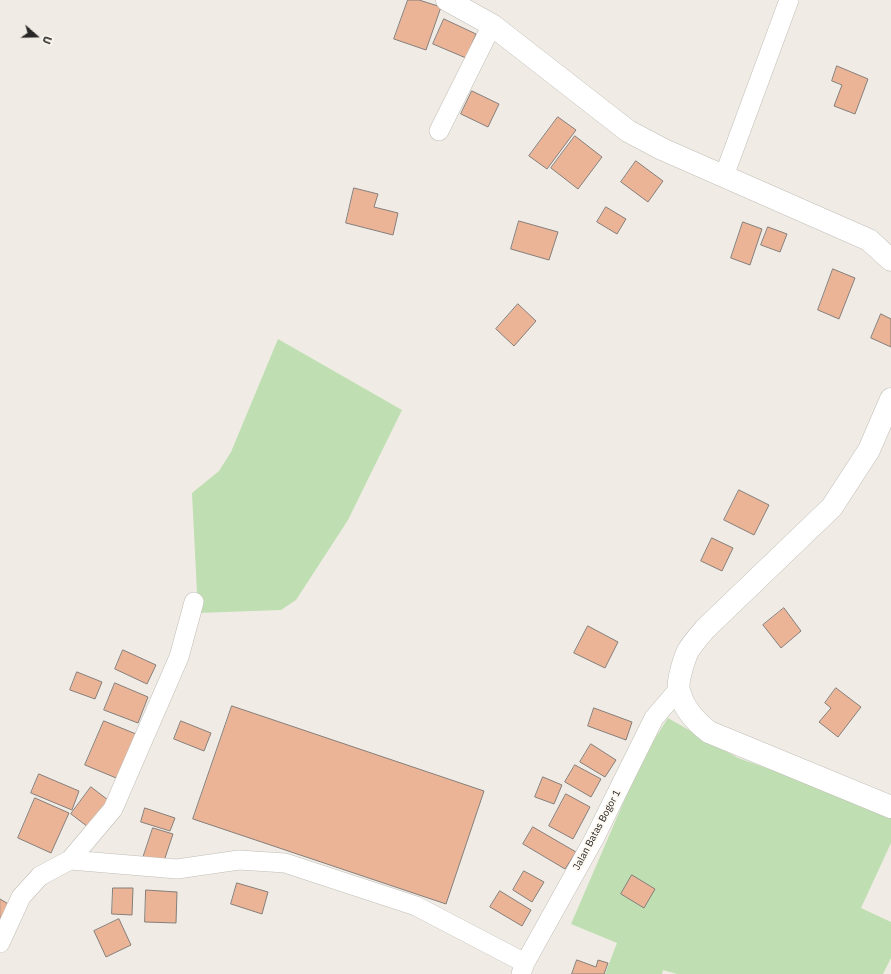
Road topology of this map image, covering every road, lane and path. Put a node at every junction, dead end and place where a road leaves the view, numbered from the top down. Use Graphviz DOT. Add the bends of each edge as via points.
graph roads {
  1 [pos="447,0"];
  2 [pos="789,0"];
  3 [pos="492,26"];
  4 [pos="439,131"];
  5 [pos="724,176"];
  6 [pos="891,260"];
  7 [pos="891,399"];
  8 [pos="194,602"];
  9 [pos="678,690"];
  10 [pos="891,807"];
  11 [pos="70,860"];
  12 [pos="0,943"];
  13 [pos="523,968"];
  1 -- 3 [label="street"];
  2 -- 5 [label="street"];
  3 -- 4 [label="street"];
  3 -- 5 [label="street" via="628,131"];
  5 -- 6 [label="street" via="869,240"];
  7 -- 9 [label="street" via="869,450 832,507 704,629 688,651"];
  8 -- 11 [label="street" via="179,657 113,809"];
  9 -- 10 [label="street" via="687,710 697,723 709,732"];
  9 -- 13 [label="street, Jalan Batas Bogor 1" via="654,718 594,839"];
  11 -- 12 [label="street" via="40,876 21,897"];
  11 -- 13 [label="street" via="177,869 239,860 285,863 416,906"];
}
